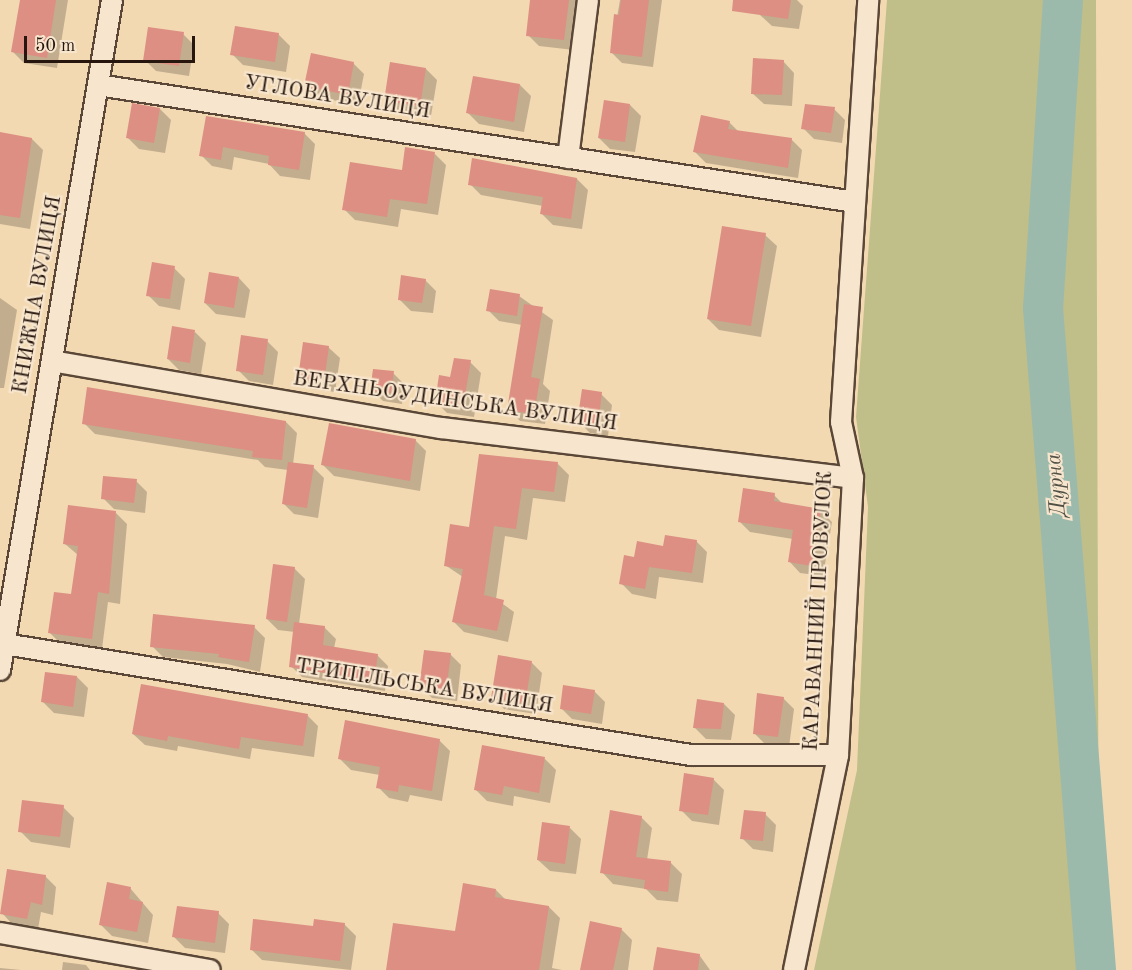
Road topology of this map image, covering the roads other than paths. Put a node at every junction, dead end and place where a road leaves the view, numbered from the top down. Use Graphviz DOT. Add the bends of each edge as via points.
graph roads {
  1 [pos="112,0"];
  2 [pos="588,0"];
  3 [pos="868,0"];
  4 [pos="98,85"];
  5 [pos="568,158"];
  6 [pos="855,202"];
  7 [pos="52,361"];
  8 [pos="854,478"];
  9 [pos="4,644"];
  10 [pos="0,670"];
  11 [pos="838,755"];
  12 [pos="0,933"];
  13 [pos="210,970"];
  14 [pos="794,970"];
  1 -- 4 [label="street, КНИЖНА ВУЛИЦЯ"];
  2 -- 5 [label="street"];
  3 -- 6 [label="street, КАРАВАННИЙ ПРОВУЛОК"];
  4 -- 5 [label="street, УГЛОВА ВУЛИЦЯ"];
  4 -- 7 [label="street, КНИЖНА ВУЛИЦЯ"];
  5 -- 6 [label="street, УГЛОВА ВУЛИЦЯ"];
  6 -- 8 [label="street, КАРАВАННИЙ ПРОВУЛОК" via="841,422"];
  7 -- 8 [label="street, ВЕРХНЬОУДИНСЬКА ВУЛИЦЯ" via="441,428"];
  7 -- 9 [label="street, КНИЖНА ВУЛИЦЯ"];
  8 -- 11 [label="street, КАРАВАННИЙ ПРОВУЛОК"];
  9 -- 10 [label="street, КНИЖНА ВУЛИЦЯ"];
  9 -- 11 [label="street, ТРИПІЛЬСЬКА ВУЛИЦЯ" via="692,755"];
  11 -- 14 [label="street, КАРАВАННИЙ ПРОВУЛОК"];
  12 -- 13 [label="street"];
}
